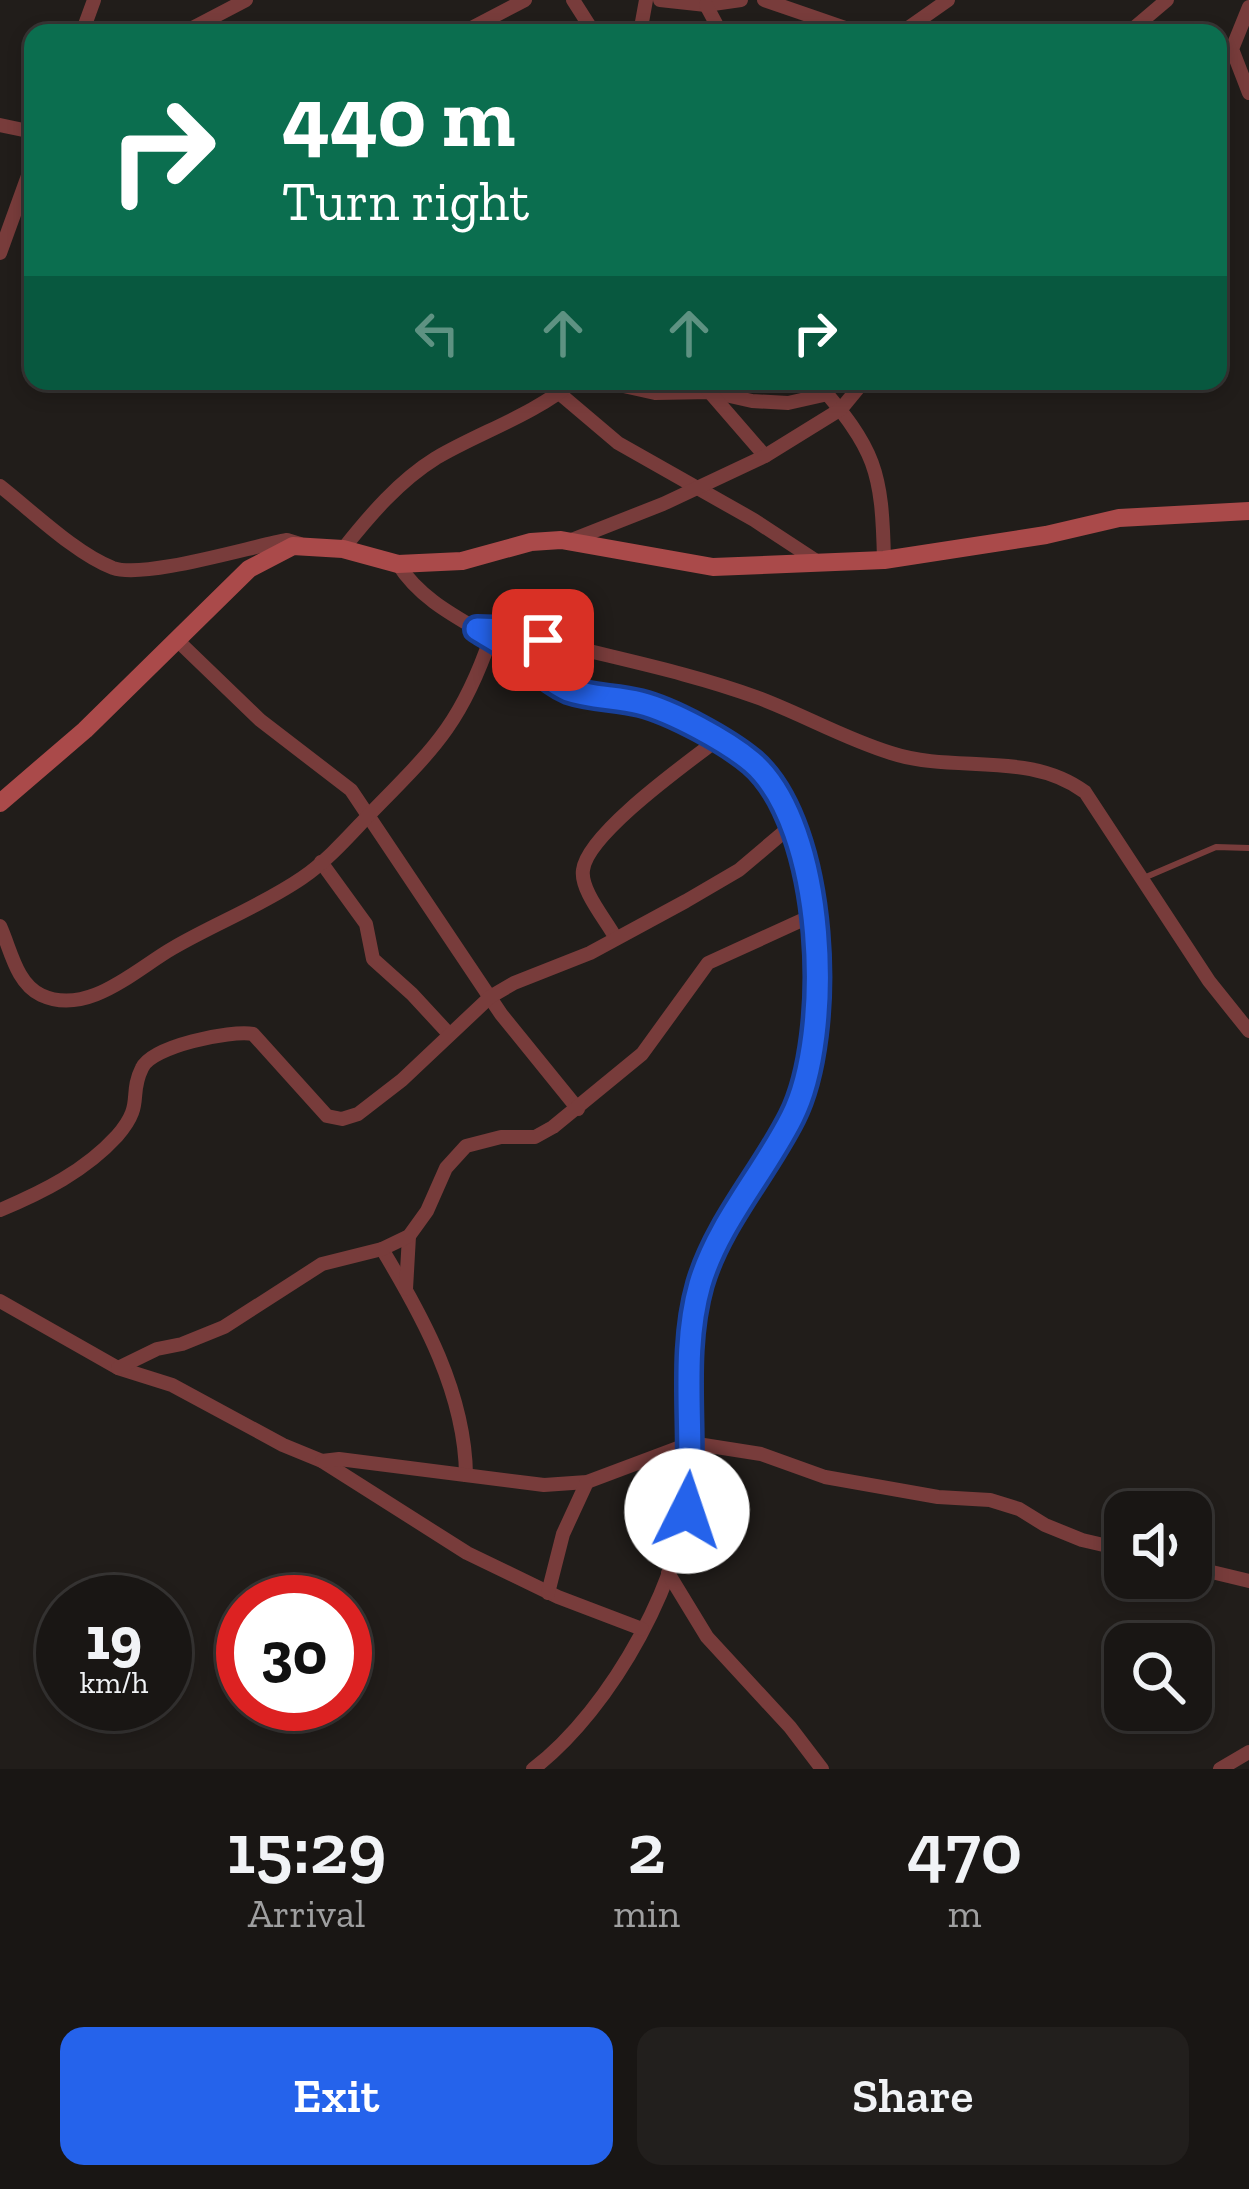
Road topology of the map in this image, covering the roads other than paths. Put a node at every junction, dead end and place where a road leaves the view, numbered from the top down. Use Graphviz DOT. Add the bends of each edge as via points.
graph roads {
  1 [pos="247,0"];
  2 [pos="525,0"];
  3 [pos="660,0"];
  4 [pos="741,0"];
  5 [pos="764,0"];
  6 [pos="948,0"];
  7 [pos="1167,0"];
  8 [pos="706,5"];
  9 [pos="1249,7"];
  10 [pos="200,24"];
  11 [pos="479,24"];
  12 [pos="716,24"];
  13 [pos="827,24"];
  14 [pos="920,24"];
  15 [pos="1139,24"];
  16 [pos="1249,93"];
  17 [pos="24,187"];
  18 [pos="0,253"];
  19 [pos="564,390"];
  20 [pos="642,390"];
  21 [pos="681,390"];
  22 [pos="709,390"];
  23 [pos="716,390"];
  24 [pos="824,390"];
  25 [pos="857,390"];
  26 [pos="560,393"];
  27 [pos="828,394"];
  28 [pos="841,409"];
  29 [pos="765,456"];
  30 [pos="0,486"];
  31 [pos="696,489"];
  32 [pos="1249,511"];
  33 [pos="569,541"];
  34 [pos="303,545"];
  35 [pos="344,549"];
  36 [pos="814,560"];
  37 [pos="884,560"];
  38 [pos="398,564"];
  39 [pos="484,633"];
  40 [pos="178,640"];
  41 [pos="717,740"];
  42 [pos="0,803"];
  43 [pos="369,815"];
  44 [pos="791,826"];
  45 [pos="1249,848"];
  46 [pos="321,862"];
  47 [pos="1143,879"];
  48 [pos="811,916"];
  49 [pos="0,926"];
  50 [pos="615,937"];
  51 [pos="490,998"];
  52 [pos="1249,1031"];
  53 [pos="449,1034"];
  54 [pos="578,1109"];
  55 [pos="0,1210"];
  56 [pos="409,1237"];
  57 [pos="382,1249"];
  58 [pos="406,1289"];
  59 [pos="0,1301"];
  60 [pos="118,1368"];
  61 [pos="691,1443"];
  62 [pos="322,1461"];
  63 [pos="466,1474"];
  64 [pos="587,1482"];
  65 [pos="1104,1545"];
  66 [pos="1212,1572"];
  67 [pos="668,1574"];
  68 [pos="1249,1581"];
  69 [pos="548,1593"];
  70 [pos="642,1628"];
  71 [pos="1249,1752"];
  72 [pos="533,1769"];
  73 [pos="822,1769"];
  74 [pos="1220,1769"];
  1 -- 10 [label="street"];
  2 -- 11 [label="street"];
  3 -- 8 [label="street"];
  4 -- 8 [label="street"];
  5 -- 13 [label="street"];
  6 -- 14 [label="street"];
  7 -- 15 [label="street"];
  8 -- 12 [label="street"];
  9 -- 16 [label="street" via="1232,50"];
  17 -- 18 [label="street"];
  19 -- 26 [label="street"];
  20 -- 21 [label="street"];
  22 -- 29 [label="street"];
  23 -- 27 [label="street" via="788,404"];
  24 -- 27 [label="street"];
  25 -- 28 [label="street"];
  26 -- 31 [label="street" via="618,443"];
  26 -- 35 [label="street" via="432,461"];
  27 -- 28 [label="street"];
  28 -- 29 [label="street"];
  28 -- 37 [label="street" via="872,456"];
  29 -- 31 [label="street"];
  30 -- 34 [label="street" via="119,569 287,540"];
  31 -- 33 [label="street"];
  31 -- 36 [label="street"];
  32 -- 37 [label="street" via="1119,518"];
  33 -- 36 [label="street" via="713,568"];
  33 -- 38 [label="street"];
  34 -- 35 [label="street"];
  34 -- 40 [label="street" via="249,569"];
  35 -- 38 [label="street"];
  36 -- 37 [label="street"];
  38 -- 39 [label="street" via="419,591"];
  39 -- 41 [label="street" via="570,690 654,707"];
  39 -- 43 [label="street" via="473,685 442,740"];
  39 -- 47 [label="street" via="509,630 752,695 894,754 1021,766 1068,779"];
  40 -- 42 [label="street"];
  40 -- 43 [label="street" via="260,720 351,790"];
  41 -- 44 [label="street" via="767,777"];
  41 -- 50 [label="street" via="629,809 585,862 583,877"];
  43 -- 46 [label="street"];
  43 -- 51 [label="street"];
  44 -- 48 [label="street"];
  44 -- 50 [label="street" via="739,870"];
  45 -- 47 [label="lane" via="1216,847"];
  46 -- 49 [label="street" via="93,996 60,1000 31,988"];
  46 -- 53 [label="street" via="366,924 373,958"];
  47 -- 52 [label="street"];
  48 -- 54 [label="street" via="708,963 642,1054"];
  48 -- 61 [label="street" via="816,1029 805,1084 699,1287"];
  50 -- 51 [label="street"];
  51 -- 53 [label="street"];
  51 -- 54 [label="street"];
  53 -- 55 [label="street" via="382,1096 342,1119 316,1108 253,1034 161,1051 141,1069 136,1108 115,1138 61,1182"];
  54 -- 56 [label="street" via="535,1137 466,1146"];
  56 -- 57 [label="street"];
  56 -- 58 [label="street"];
  57 -- 58 [label="street"];
  57 -- 60 [label="street" via="322,1264 224,1327"];
  58 -- 63 [label="street" via="461,1420"];
  59 -- 60 [label="street"];
  60 -- 62 [label="street" via="172,1384"];
  61 -- 64 [label="street"];
  61 -- 65 [label="street" via="761,1454 825,1477 990,1500"];
  61 -- 67 [label="street" via="687,1511"];
  62 -- 63 [label="street"];
  62 -- 69 [label="street" via="467,1553"];
  63 -- 64 [label="street"];
  64 -- 69 [label="street"];
  66 -- 68 [label="street"];
  67 -- 70 [label="street"];
  67 -- 73 [label="street" via="707,1637"];
  69 -- 70 [label="street"];
  70 -- 72 [label="street" via="606,1695"];
  71 -- 74 [label="street"];
}
